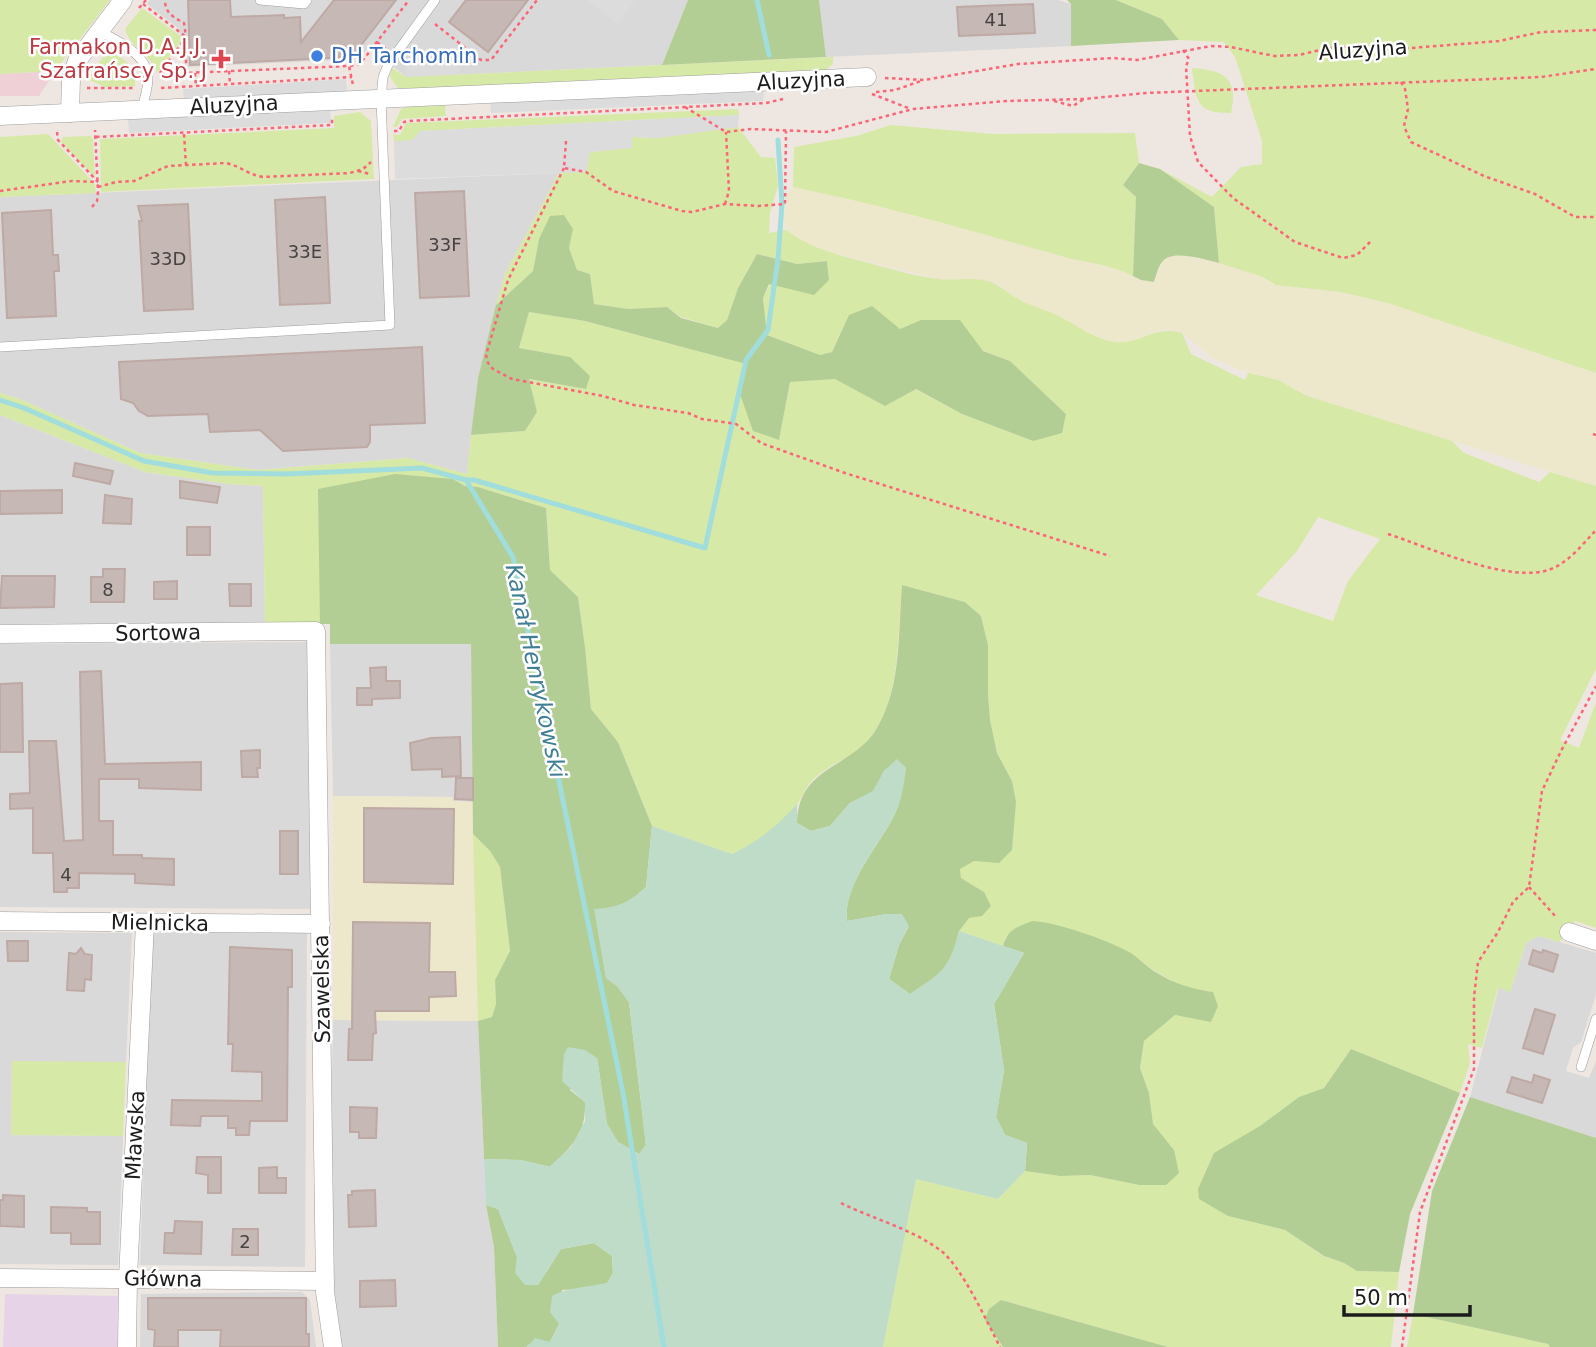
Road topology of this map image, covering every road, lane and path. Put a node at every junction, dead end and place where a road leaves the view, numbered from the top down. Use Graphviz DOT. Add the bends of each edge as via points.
graph roads {
  1 [pos="122,0"];
  2 [pos="165,0"];
  3 [pos="260,0"];
  4 [pos="307,0"];
  5 [pos="409,0"];
  6 [pos="435,0"];
  7 [pos="537,0"];
  8 [pos="143,4"];
  9 [pos="431,21"];
  10 [pos="1596,30"];
  11 [pos="99,31"];
  12 [pos="186,37"];
  13 [pos="377,42"];
  14 [pos="1183,50"];
  15 [pos="398,51"];
  16 [pos="349,66"];
  17 [pos="1596,69"];
  18 [pos="229,71"];
  19 [pos="186,73"];
  20 [pos="195,73"];
  21 [pos="160,74"];
  22 [pos="352,77"];
  23 [pos="867,78"];
  24 [pos="924,80"];
  25 [pos="1401,82"];
  26 [pos="230,84"];
  27 [pos="196,86"];
  28 [pos="71,88"];
  29 [pos="160,88"];
  30 [pos="146,89"];
  31 [pos="353,91"];
  32 [pos="1187,92"];
  33 [pos="381,99"];
  34 [pos="785,99"];
  35 [pos="1084,99"];
  36 [pos="1054,101"];
  37 [pos="685,107"];
  38 [pos="142,109"];
  39 [pos="913,109"];
  40 [pos="70,113"];
  41 [pos="332,113"];
  42 [pos="0,116"];
  43 [pos="95,128"];
  44 [pos="56,130"];
  45 [pos="786,131"];
  46 [pos="184,132"];
  47 [pos="391,132"];
  48 [pos="726,132"];
  49 [pos="96,137"];
  50 [pos="566,141"];
  51 [pos="186,165"];
  52 [pos="376,168"];
  53 [pos="564,168"];
  54 [pos="358,171"];
  55 [pos="376,178"];
  56 [pos="98,185"];
  57 [pos="0,191"];
  58 [pos="725,204"];
  59 [pos="92,207"];
  60 [pos="1596,217"];
  61 [pos="1370,242"];
  62 [pos="0,347"];
  63 [pos="1596,530"];
  64 [pos="1388,534"];
  65 [pos="1110,556"];
  66 [pos="316,631"];
  67 [pos="0,634"];
  68 [pos="1596,686"];
  69 [pos="1529,887"];
  70 [pos="0,921"];
  71 [pos="145,923"];
  72 [pos="321,924"];
  73 [pos="1569,932"];
  74 [pos="1596,941"];
  75 [pos="1596,1019"];
  76 [pos="1581,1067"];
  77 [pos="841,1203"];
  78 [pos="0,1278"];
  79 [pos="128,1278"];
  80 [pos="325,1281"];
  81 [pos="127,1347"];
  82 [pos="332,1347"];
  83 [pos="1000,1347"];
  84 [pos="1402,1347"];
  1 -- 11 [label="street"];
  2 -- 12 [label="path" via="170,15 184,23"];
  3 -- 4 [label="lane" via="304,4"];
  5 -- 13 [label="path"];
  6 -- 15 [label="lane"];
  7 -- 9 [label="path" via="491,60 481,60"];
  8 -- 12 [label="path"];
  10 -- 14 [label="path, Aluzyjna" via="1386,50 1328,48 1299,55 1274,56 1211,46"];
  11 -- 28 [label="street" via="77,61"];
  11 -- 30 [label="lane" via="134,53 148,76"];
  12 -- 19 [label="path"];
  12 -- 21 [label="path"];
  13 -- 15 [label="path"];
  13 -- 16 [label="path" via="360,64"];
  14 -- 24 [label="path, Aluzyjna" via="1137,60 1018,64"];
  14 -- 32 [label="path" via="1189,58"];
  15 -- 33 [label="lane" via="383,77"];
  16 -- 18 [label="path"];
  16 -- 22 [label="path"];
  17 -- 25 [label="path" via="1541,77"];
  18 -- 20 [label="path"];
  18 -- 26 [label="path"];
  19 -- 20 [label="path"];
  19 -- 21 [label="path"];
  20 -- 27 [label="path"];
  21 -- 29 [label="path"];
  22 -- 26 [label="path"];
  22 -- 31 [label="path"];
  23 -- 24 [label="path, Aluzyjna"];
  23 -- 33 [label="street, Aluzyjna"];
  24 -- 39 [label="path" via="869,93"];
  25 -- 32 [label="path"];
  25 -- 60 [label="path" via="1408,109 1404,127 1411,142 1535,194 1575,217"];
  26 -- 27 [label="path"];
  27 -- 29 [label="path"];
  28 -- 30 [label="path"];
  28 -- 40 [label="street"];
  29 -- 30 [label="path"];
  30 -- 38 [label="lane"];
  32 -- 35 [label="path"];
  32 -- 61 [label="path" via="1189,136 1198,162 1233,198 1295,242 1343,258 1357,255"];
  33 -- 38 [label="street, Aluzyjna"];
  33 -- 62 [label="lane" via="390,325"];
  34 -- 37 [label="path"];
  35 -- 36 [label="path"];
  35 -- 36 [label="path" via="1073,106"];
  36 -- 39 [label="path"];
  37 -- 47 [label="path" via="408,121 399,131"];
  37 -- 48 [label="path"];
  38 -- 40 [label="street, Aluzyjna"];
  39 -- 45 [label="path" via="826,132"];
  40 -- 42 [label="street, Aluzyjna"];
  41 -- 46 [label="path" via="332,125"];
  43 -- 49 [label="path"];
  44 -- 56 [label="path" via="58,141"];
  45 -- 48 [label="path"];
  45 -- 58 [label="path" via="785,204"];
  46 -- 49 [label="path"];
  46 -- 51 [label="path"];
  48 -- 58 [label="path" via="729,191"];
  49 -- 56 [label="path"];
  50 -- 53 [label="path"];
  51 -- 54 [label="path" via="226,163 263,177"];
  51 -- 56 [label="path" via="167,166 134,181"];
  52 -- 54 [label="path" via="375,157"];
  53 -- 58 [label="path" via="586,172 613,191 682,211"];
  53 -- 65 [label="path" via="508,280 486,355 493,369 512,379 736,424 761,443 845,473"];
  54 -- 55 [label="path"];
  56 -- 57 [label="path" via="72,181"];
  56 -- 59 [label="path"];
  63 -- 64 [label="path" via="1567,559 1533,573 1496,570"];
  66 -- 67 [label="street, Sortowa"];
  66 -- 72 [label="street, Szawelska"];
  68 -- 69 [label="path" via="1542,791"];
  69 -- 73 [label="path"];
  69 -- 84 [label="path" via="1513,902 1478,962 1474,1069 1420,1213"];
  70 -- 71 [label="street, Mielnicka"];
  71 -- 72 [label="street, Mielnicka"];
  71 -- 79 [label="street, Mławska"];
  72 -- 80 [label="street, Szawelska"];
  73 -- 74 [label="street"];
  75 -- 76 [label="lane"];
  77 -- 83 [label="path" via="942,1251 960,1274"];
  78 -- 79 [label="street, Główna"];
  79 -- 80 [label="street, Główna"];
  79 -- 81 [label="street, Mławska"];
  80 -- 82 [label="street, Szawelska"];
}
